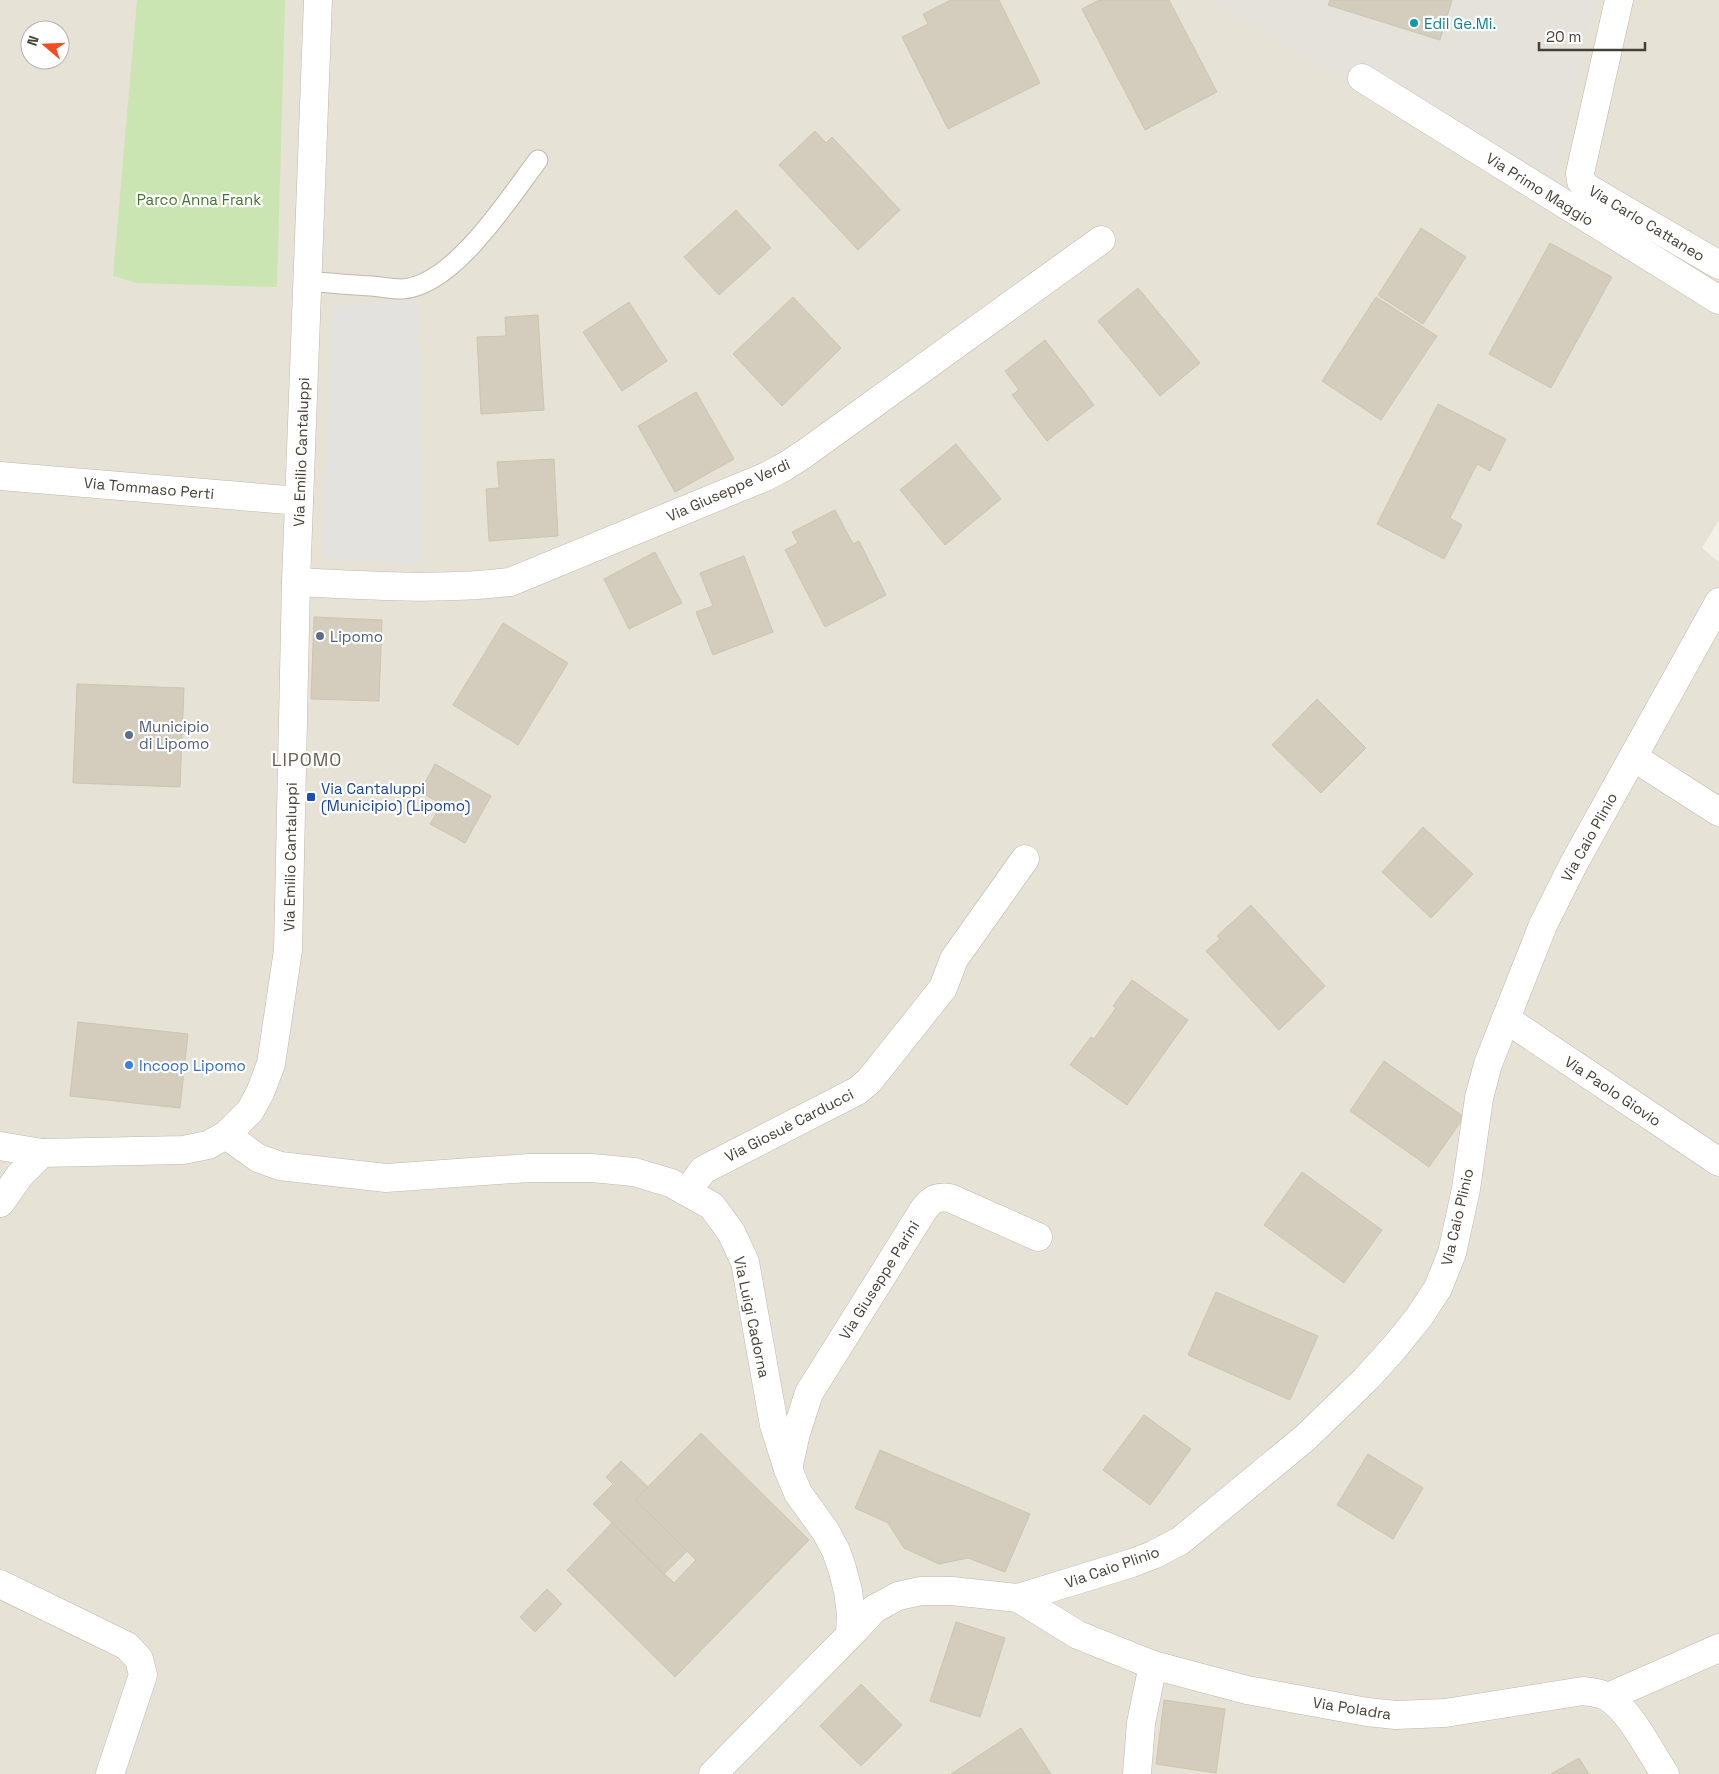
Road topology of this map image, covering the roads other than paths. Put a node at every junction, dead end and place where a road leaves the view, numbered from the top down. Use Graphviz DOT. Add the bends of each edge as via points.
graph roads {
  1 [pos="318,0"];
  2 [pos="1619,0"];
  3 [pos="1362,78"];
  4 [pos="538,160"];
  5 [pos="1101,240"];
  6 [pos="1719,266"];
  7 [pos="307,281"];
  8 [pos="1719,300"];
  9 [pos="0,476"];
  10 [pos="299,501"];
  11 [pos="296,582"];
  12 [pos="1719,602"];
  13 [pos="1633,757"];
  14 [pos="1719,812"];
  15 [pos="1025,859"];
  16 [pos="1506,1019"];
  17 [pos="226,1135"];
  18 [pos="0,1146"];
  19 [pos="42,1153"];
  20 [pos="1719,1162"];
  21 [pos="687,1192"];
  22 [pos="0,1203"];
  23 [pos="1038,1237"];
  24 [pos="788,1469"];
  25 [pos="0,1584"];
  26 [pos="1018,1598"];
  27 [pos="850,1635"];
  28 [pos="1719,1648"];
  29 [pos="1153,1665"];
  30 [pos="1608,1697"];
  31 [pos="110,1774"];
  32 [pos="713,1774"];
  33 [pos="1138,1774"];
  34 [pos="1665,1774"];
  1 -- 7 [label="street, Via Emilio Cantaluppi"];
  2 -- 6 [label="street, Via Carlo Cattaneo" via="1580,173 1581,181"];
  3 -- 8 [label="street, Via Primo Maggio"];
  4 -- 7 [label="lane" via="465,252 448,269 425,284 403,289"];
  5 -- 11 [label="street, Via Giuseppe Verdi" via="804,454 765,477 510,582 442,588"];
  7 -- 10 [label="street, Via Emilio Cantaluppi"];
  9 -- 10 [label="street, Via Tommaso Perti"];
  10 -- 11 [label="street, Via Emilio Cantaluppi"];
  11 -- 17 [label="street, Via Emilio Cantaluppi" via="288,950 271,1064 250,1111"];
  12 -- 13 [label="street, Via Caio Plinio"];
  13 -- 14 [label="street"];
  13 -- 16 [label="street, Via Caio Plinio" via="1543,925"];
  15 -- 21 [label="street, Via Giosuè Carducci" via="954,959 943,988 869,1081 857,1091 703,1170"];
  16 -- 20 [label="street, Via Paolo Giovio"];
  16 -- 26 [label="street, Via Caio Plinio" via="1479,1098 1466,1189 1452,1253 1438,1288 1394,1348 1305,1438 1180,1541 1132,1563"];
  17 -- 19 [label="street, Via Emilio Cantaluppi" via="208,1145 183,1150"];
  17 -- 21 [label="street, Via Luigi Cadorna" via="258,1158 280,1166 341,1174 386,1178 529,1168 592,1168 634,1172 671,1183"];
  18 -- 19 [label="street, Via Emilio Cantaluppi"];
  19 -- 22 [label="street" via="20,1175"];
  21 -- 24 [label="street, Via Luigi Cadorna" via="712,1206 731,1232 744,1262 774,1425"];
  23 -- 24 [label="street, Via Giuseppe Parini" via="950,1198 940,1196 931,1200 809,1393"];
  24 -- 27 [label="street, Via Luigi Cadorna" via="798,1493 826,1532 839,1559 848,1591"];
  25 -- 31 [label="street" via="127,1646 139,1659 143,1675"];
  26 -- 27 [label="street, Via Caio Plinio" via="952,1590 898,1596 874,1609"];
  26 -- 29 [label="street, Via Poladra" via="1078,1635"];
  27 -- 32 [label="street"];
  28 -- 30 [label="street"];
  29 -- 30 [label="street, Via Poladra" via="1247,1690 1396,1715 1445,1713 1583,1691"];
  29 -- 33 [label="street" via="1141,1722"];
  30 -- 34 [label="street, Via Poladra" via="1625,1712"];
}
